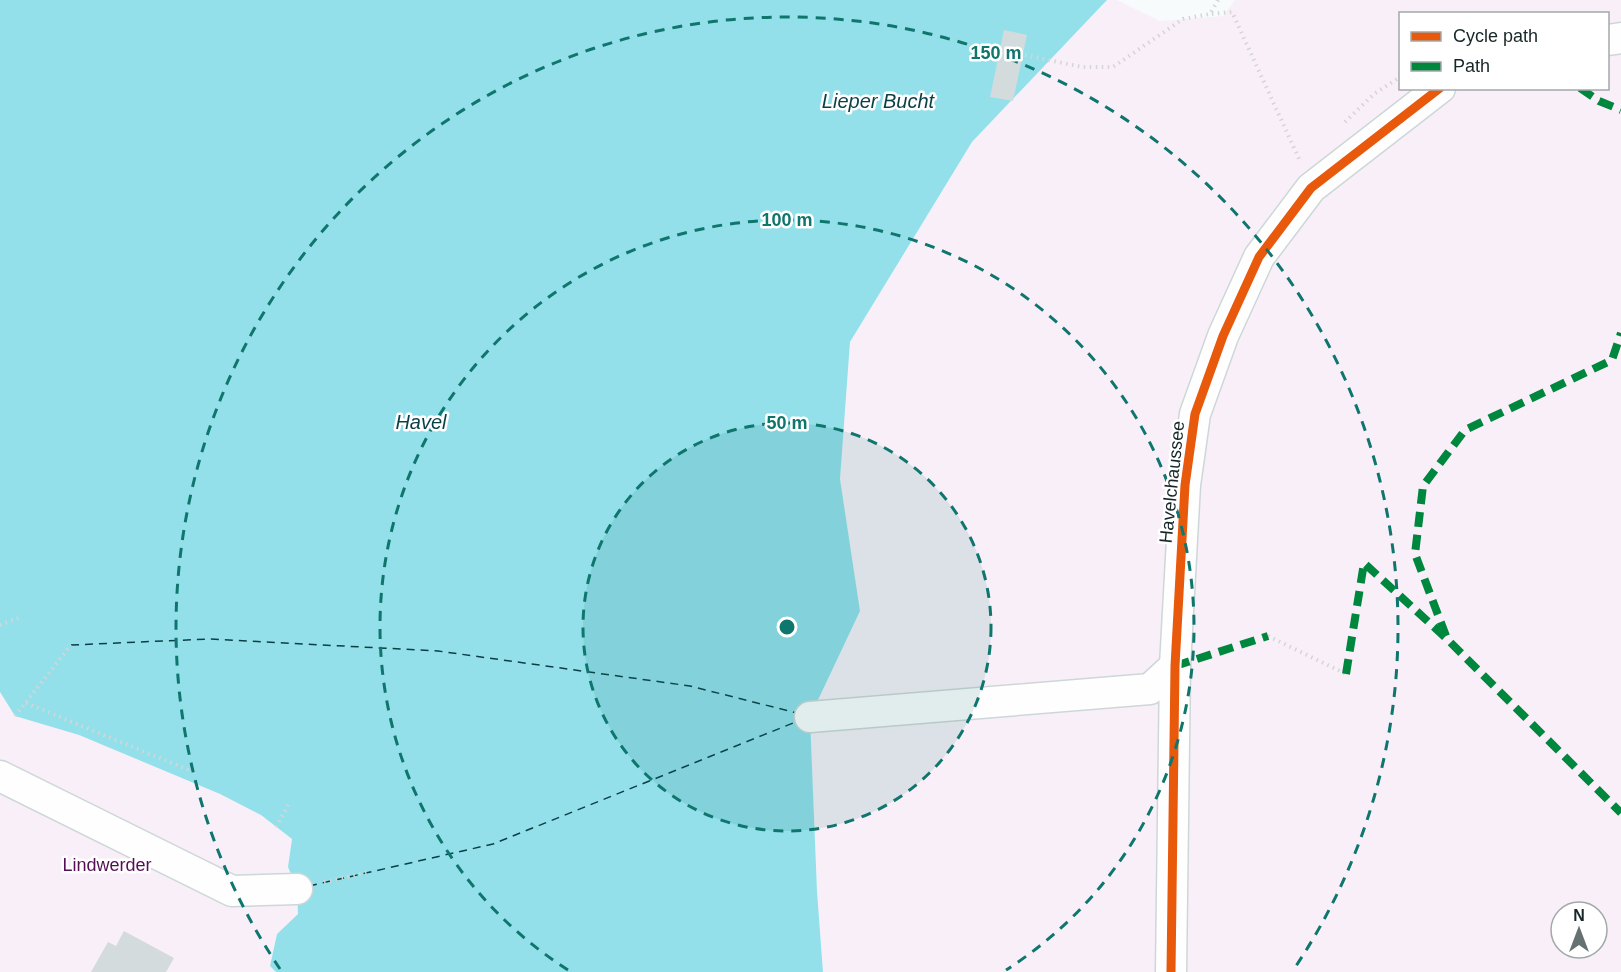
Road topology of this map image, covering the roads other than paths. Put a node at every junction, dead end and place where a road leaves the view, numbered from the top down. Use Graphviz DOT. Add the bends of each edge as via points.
graph roads {
  1 [pos="1437,90"];
  2 [pos="1175,666"];
  3 [pos="810,717"];
  4 [pos="0,776"];
  5 [pos="297,889"];
  6 [pos="1171,972"];
  1 -- 2 [label="street, Havelchaussee" via="1311,188 1259,257 1195,414 1185,485"];
  2 -- 3 [label="street" via="1150,689"];
  2 -- 6 [label="street, Havelchaussee"];
  4 -- 5 [label="street" via="232,891"];
}
